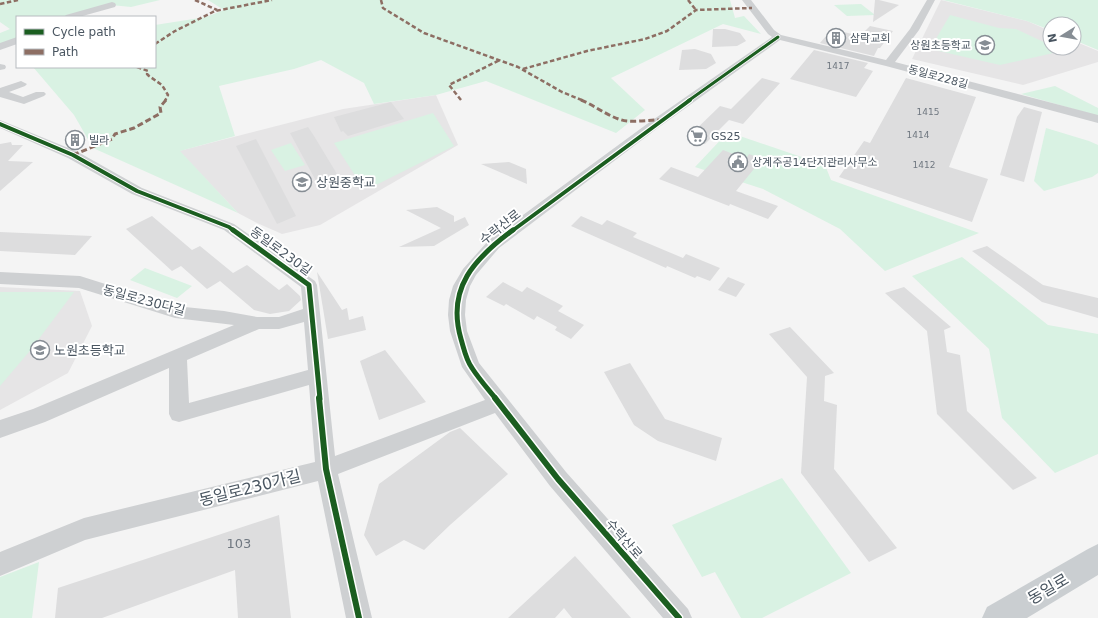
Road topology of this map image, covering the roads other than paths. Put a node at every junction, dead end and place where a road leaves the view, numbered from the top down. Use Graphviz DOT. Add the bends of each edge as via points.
graph roads {
  1 [pos="746,0"];
  2 [pos="931,0"];
  3 [pos="112,5"];
  4 [pos="74,16"];
  5 [pos="778,37"];
  6 [pos="16,40"];
  7 [pos="0,47"];
  8 [pos="889,64"];
  9 [pos="20,84"];
  10 [pos="0,92"];
  11 [pos="40,94"];
  12 [pos="1098,119"];
  13 [pos="0,124"];
  14 [pos="0,278"];
  15 [pos="311,314"];
  16 [pos="257,323"];
  17 [pos="178,356"];
  18 [pos="317,375"];
  19 [pos="498,403"];
  20 [pos="0,429"];
  21 [pos="326,469"];
  22 [pos="1098,559"];
  23 [pos="0,564"];
  24 [pos="359,618"];
  25 [pos="679,618"];
  26 [pos="998,618"];
  1 -- 5 [label="street" via="771,32"];
  2 -- 8 [label="street" via="914,30"];
  3 -- 4 [label="street"];
  5 -- 8 [label="street, 동일로228길"];
  5 -- 19 [label="street, 수락산로" via="650,127 494,244 468,272 461,284 456,311 462,348 471,366"];
  6 -- 7 [label="street"];
  8 -- 12 [label="street, 동일로228길"];
  9 -- 10 [label="street"];
  10 -- 11 [label="street" via="24,101"];
  13 -- 15 [label="street, 동일로230길" via="73,155 131,195 229,228 309,285"];
  14 -- 16 [label="street, 동일로230다길" via="80,282 175,312"];
  15 -- 16 [label="street, 동일로230다길" via="279,323"];
  15 -- 18 [label="street, 동일로230길"];
  16 -- 17 [label="street"];
  17 -- 18 [label="street" via="179,414"];
  17 -- 20 [label="street" via="38,416"];
  18 -- 21 [label="street, 동일로230길"];
  19 -- 21 [label="street, 동일로230가길"];
  19 -- 25 [label="street, 수락산로" via="558,479"];
  21 -- 23 [label="street, 동일로230가길" via="84,529"];
  21 -- 24 [label="street, 동일로230길"];
  22 -- 26 [label="main road, 동일로"];
}
